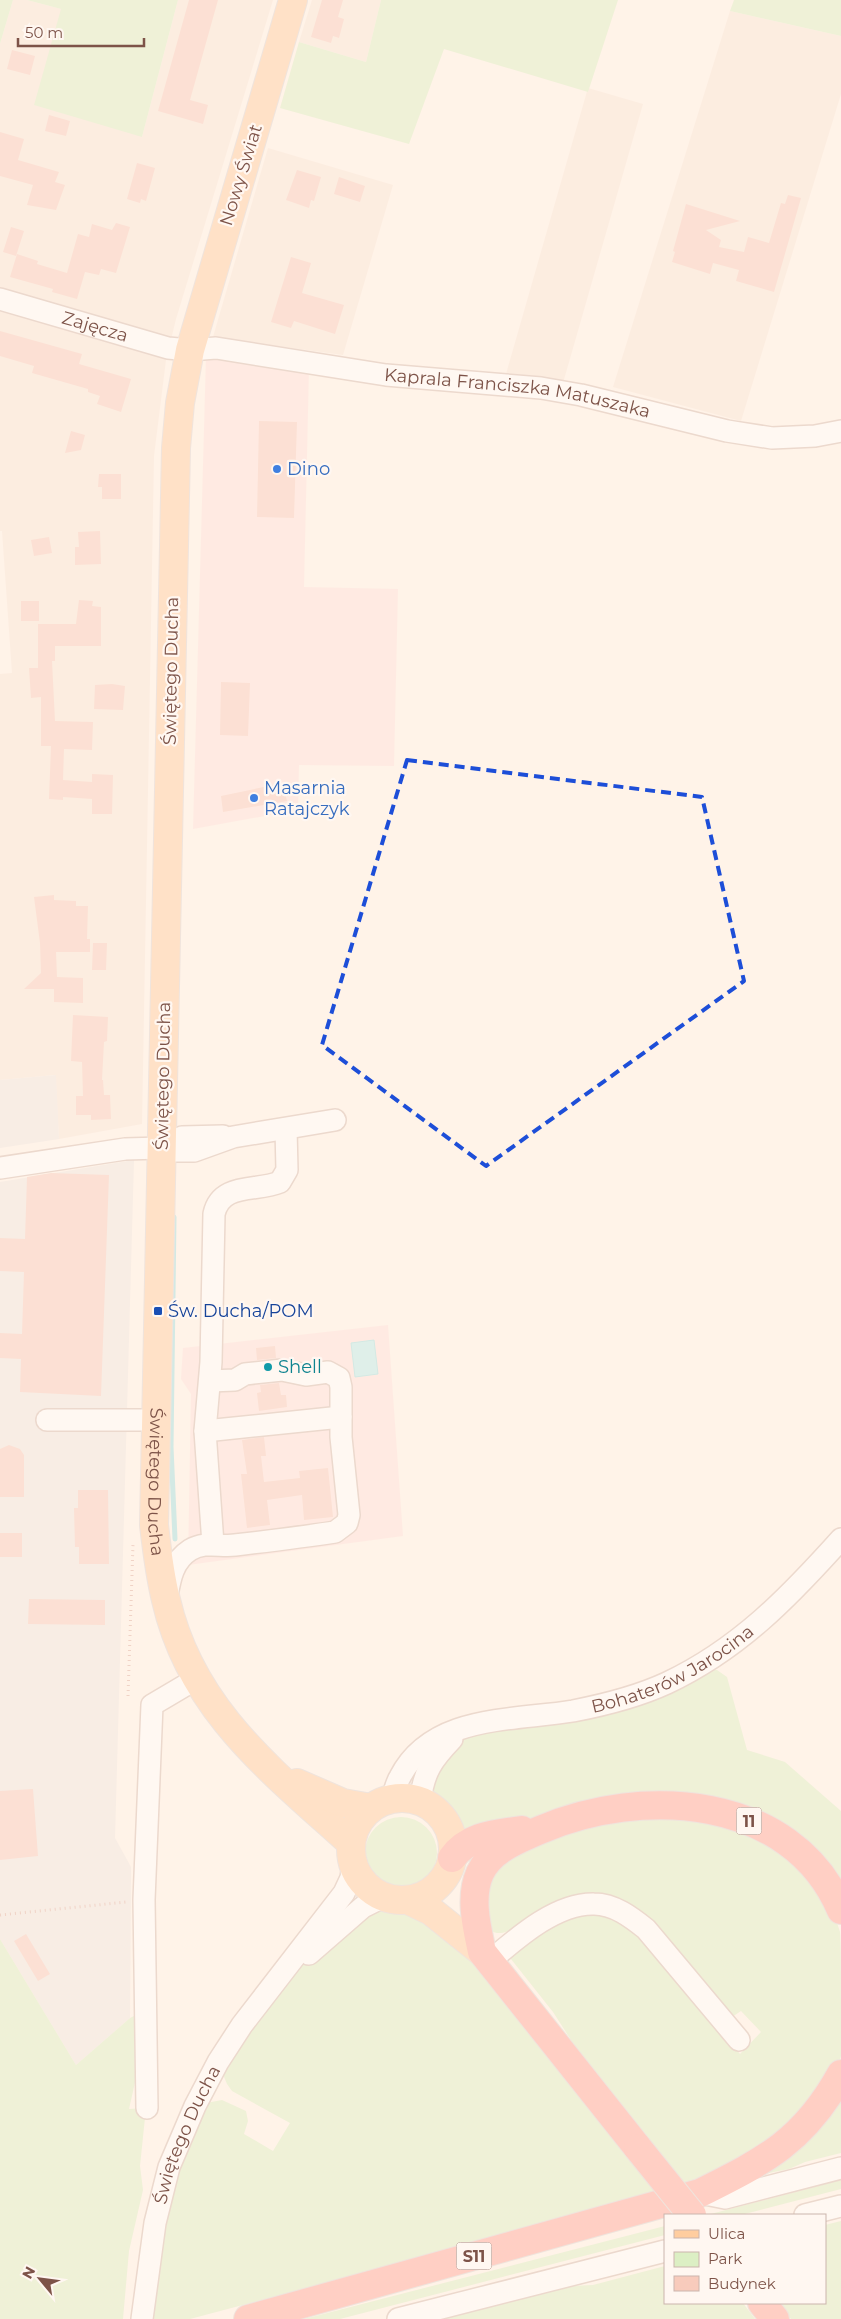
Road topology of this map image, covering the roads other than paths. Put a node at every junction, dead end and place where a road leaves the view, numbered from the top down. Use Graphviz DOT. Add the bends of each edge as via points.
graph roads {
  1 [pos="293,0"];
  2 [pos="0,299"];
  3 [pos="190,350"];
  4 [pos="841,431"];
  5 [pos="335,1120"];
  6 [pos="286,1129"];
  7 [pos="161,1148"];
  8 [pos="0,1168"];
  9 [pos="210,1376"];
  10 [pos="341,1417"];
  11 [pos="47,1420"];
  12 [pos="155,1420"];
  13 [pos="205,1431"];
  14 [pos="841,1539"];
  15 [pos="213,1544"];
  16 [pos="166,1602"];
  17 [pos="196,1679"];
  18 [pos="465,1726"];
  19 [pos="271,1770"];
  20 [pos="420,1801"];
  21 [pos="381,1803"];
  22 [pos="549,1826"];
  23 [pos="352,1854"];
  24 [pos="447,1869"];
  25 [pos="396,1898"];
  26 [pos="841,1910"];
  27 [pos="486,1956"];
  28 [pos="284,1972"];
  29 [pos="739,2040"];
  30 [pos="841,2074"];
  31 [pos="147,2108"];
  32 [pos="841,2168"];
  33 [pos="696,2204"];
  34 [pos="841,2206"];
  35 [pos="809,2214"];
  36 [pos="664,2251"];
  37 [pos="763,2304"];
  38 [pos="142,2319"];
  39 [pos="248,2319"];
  40 [pos="398,2319"];
  41 [pos="775,2319"];
  1 -- 3 [label="main road, Nowy Świat"];
  2 -- 3 [label="street, Zajęcza" via="168,348"];
  3 -- 4 [label="street, Kaprala Franciszka Matuszaka" via="216,348 386,375 541,388 772,438"];
  3 -- 7 [label="main road, Świętego Ducha" via="176,448"];
  5 -- 6 [label="street"];
  6 -- 7 [label="street" via="233,1137 194,1151"];
  6 -- 9 [label="street" via="287,1170 280,1182 230,1193 216,1208"];
  7 -- 8 [label="street" via="125,1149"];
  7 -- 12 [label="main road, Świętego Ducha"];
  9 -- 10 [label="street" via="234,1380 244,1374 282,1370 306,1375 333,1373 340,1381"];
  9 -- 13 [label="street"];
  10 -- 13 [label="street"];
  10 -- 15 [label="street" via="349,1510 347,1523 342,1528 335,1532 232,1545"];
  11 -- 12 [label="street"];
  12 -- 16 [label="main road, Świętego Ducha" via="154,1526"];
  13 -- 15 [label="street"];
  14 -- 18 [label="street, Bohaterów Jarocina" via="755,1627 706,1664 665,1684 624,1698 574,1710"];
  15 -- 16 [label="street" via="196,1547 178,1561"];
  16 -- 17 [label="main road, Świętego Ducha" via="178,1640"];
  17 -- 19 [label="main road, Świętego Ducha" via="218,1712"];
  17 -- 31 [label="street" via="152,1704 144,1900"];
  18 -- 20 [label="street" via="429,1766 422,1782"];
  18 -- 21 [label="street, Bohaterów Jarocina" via="446,1734 418,1753"];
  19 -- 21 [label="main road, Świętego Ducha" via="343,1803"];
  19 -- 23 [label="main road, Świętego Ducha"];
  20 -- 21 [label="main road" via="401,1797"];
  20 -- 24 [label="main road" via="442,1818 449,1830 452,1844"];
  21 -- 23 [label="main road" via="361,1818 354,1829"];
  22 -- 24 [label="highway, 11" via="481,1837 459,1848"];
  22 -- 26 [label="highway, 11" via="620,1808 684,1806 742,1818 764,1828 797,1851 826,1884"];
  22 -- 27 [label="highway, 11" via="503,1848 483,1868 475,1896 478,1933"];
  23 -- 25 [label="main road" via="364,1884"];
  23 -- 28 [label="street, Świętego Ducha" via="351,1878 344,1894"];
  24 -- 25 [label="main road" via="421,1896"];
  24 -- 27 [label="main road" via="444,1890"];
  25 -- 27 [label="main road" via="431,1911"];
  25 -- 28 [label="street, Świętego Ducha" via="363,1907"];
  27 -- 29 [label="street" via="574,1906 595,1904 612,1908 630,1916 646,1929"];
  27 -- 33 [label="highway, 11, bridge" via="638,2148"];
  28 -- 38 [label="street, Świętego Ducha" via="260,1999 218,2062 183,2131 169,2167 155,2223"];
  30 -- 33 [label="highway" via="811,2121 789,2142"];
  32 -- 33 [label="street, S11"];
  33 -- 39 [label="highway, S11"];
  34 -- 35 [label="street"];
  36 -- 40 [label="street, S11"];
  37 -- 41 [label="highway"];
}
